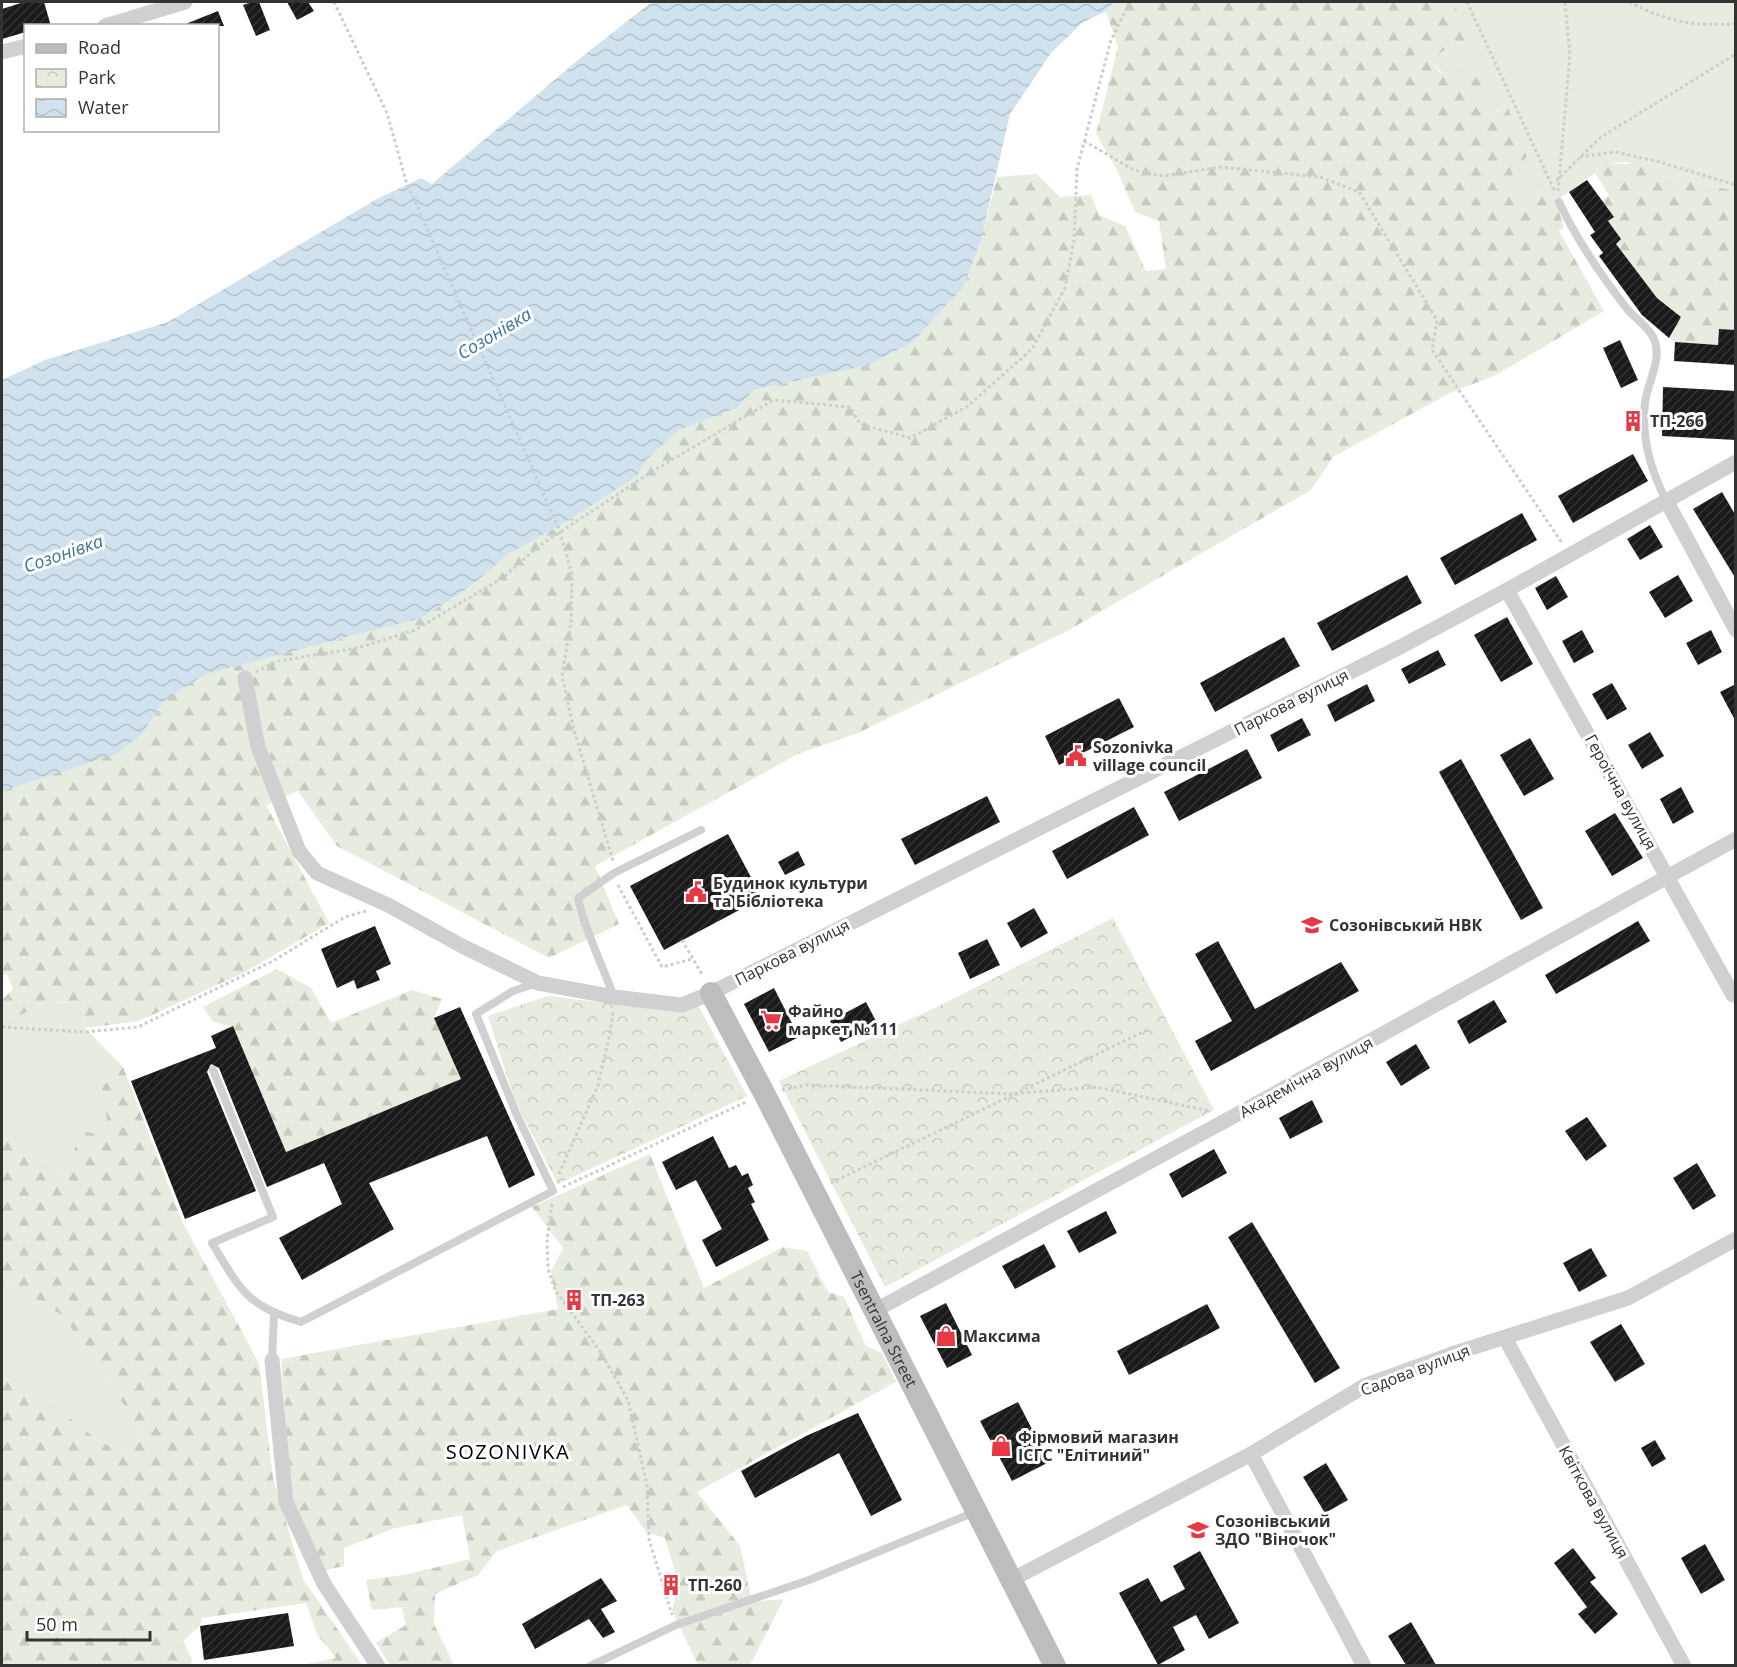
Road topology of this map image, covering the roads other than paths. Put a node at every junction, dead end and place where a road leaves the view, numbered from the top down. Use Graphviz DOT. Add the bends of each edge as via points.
graph roads {
  1 [pos="185,2"];
  2 [pos="112,24"];
  3 [pos="24,46"];
  4 [pos="2,52"];
  5 [pos="1559,202"];
  6 [pos="1736,462"];
  7 [pos="1666,500"];
  8 [pos="1507,590"];
  9 [pos="1736,630"];
  10 [pos="246,678"];
  11 [pos="701,830"];
  12 [pos="1736,839"];
  13 [pos="1667,877"];
  14 [pos="538,983"];
  15 [pos="711,993"];
  16 [pos="1733,995"];
  17 [pos="614,997"];
  18 [pos="213,1070"];
  19 [pos="1736,1239"];
  20 [pos="874,1311"];
  21 [pos="274,1314"];
  22 [pos="1505,1338"];
  23 [pos="272,1360"];
  24 [pos="1251,1454"];
  25 [pos="976,1511"];
  26 [pos="1011,1580"];
  27 [pos="378,1665"];
  28 [pos="590,1665"];
  29 [pos="1055,1665"];
  30 [pos="1364,1665"];
  31 [pos="1684,1665"];
  1 -- 2 [label="street"];
  3 -- 4 [label="street"];
  5 -- 7 [label="lane" via="1597,266 1653,336 1657,359 1645,404 1646,448 1653,475"];
  6 -- 7 [label="street, Паркова вулиця"];
  7 -- 8 [label="street, Паркова вулиця"];
  7 -- 9 [label="street"];
  8 -- 13 [label="street, Героїчна вулиця"];
  8 -- 15 [label="street, Паркова вулиця"];
  10 -- 14 [label="street, Паркова вулиця" via="258,747 299,851 317,873"];
  11 -- 17 [label="lane" via="614,873 578,898 582,918"];
  12 -- 13 [label="street, Академічна вулиця"];
  13 -- 16 [label="street, Героїчна вулиця"];
  13 -- 20 [label="street, Академічна вулиця"];
  14 -- 17 [label="street, Паркова вулиця"];
  14 -- 21 [label="lane" via="513,991 476,1014 553,1191 302,1322"];
  15 -- 17 [label="street, Паркова вулиця" via="682,1005"];
  15 -- 20 [label="street, Tsentralna Street"];
  18 -- 21 [label="lane" via="273,1217 212,1243 243,1293"];
  19 -- 22 [label="street, Садова вулиця" via="1628,1298"];
  20 -- 25 [label="street, Tsentralna Street"];
  21 -- 23 [label="lane"];
  22 -- 24 [label="street, Садова вулиця" via="1366,1385"];
  22 -- 31 [label="street, Квіткова вулиця"];
  23 -- 27 [label="street" via="286,1502 324,1584"];
  24 -- 26 [label="street, Садова вулиця"];
  24 -- 30 [label="street"];
  25 -- 26 [label="street, Tsentralna Street"];
  25 -- 28 [label="lane" via="809,1580 675,1624"];
  26 -- 29 [label="street, Tsentralna Street"];
}
